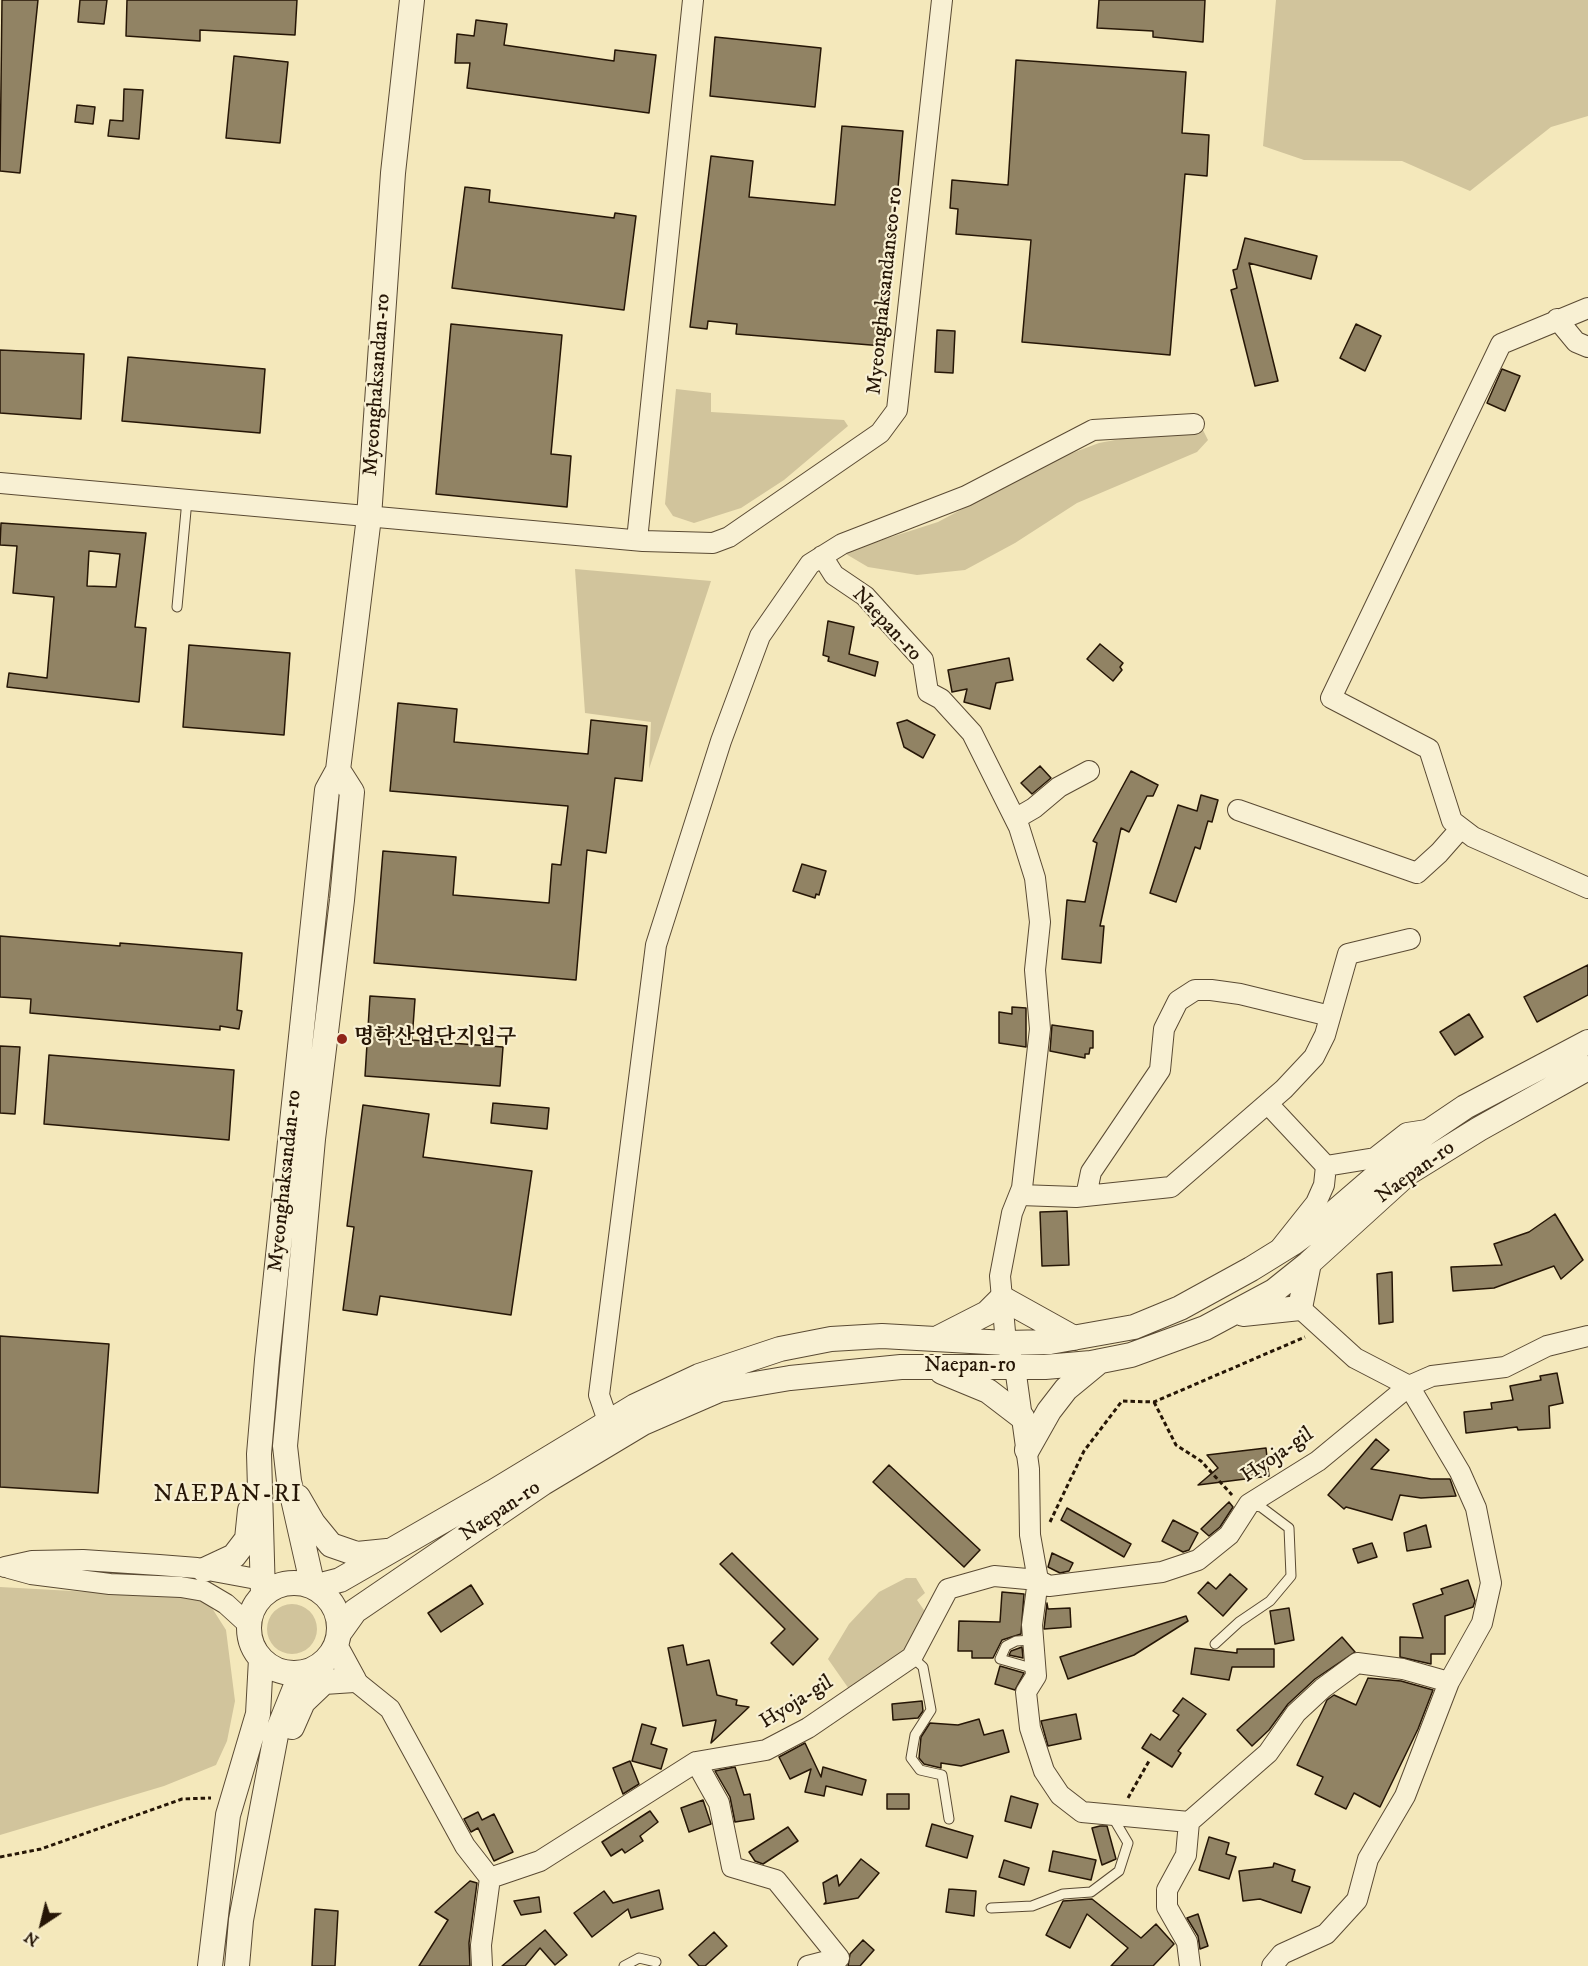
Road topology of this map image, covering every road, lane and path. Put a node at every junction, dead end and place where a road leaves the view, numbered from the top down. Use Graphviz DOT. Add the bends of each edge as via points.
graph roads {
  1 [pos="412,0"];
  2 [pos="693,0"];
  3 [pos="942,0"];
  4 [pos="1588,308"];
  5 [pos="1557,319"];
  6 [pos="1588,347"];
  7 [pos="1194,424"];
  8 [pos="0,483"];
  9 [pos="187,500"];
  10 [pos="369,517"];
  11 [pos="637,540"];
  12 [pos="822,556"];
  13 [pos="177,607"];
  14 [pos="338,770"];
  15 [pos="1089,771"];
  16 [pos="1238,810"];
  17 [pos="1014,819"];
  18 [pos="1461,828"];
  19 [pos="1588,888"];
  20 [pos="1410,939"];
  21 [pos="1330,1016"];
  22 [pos="1588,1042"];
  23 [pos="1588,1068"];
  24 [pos="1268,1104"];
  25 [pos="1433,1128"];
  26 [pos="1326,1166"];
  27 [pos="1020,1195"];
  28 [pos="1086,1196"];
  29 [pos="1278,1252"];
  30 [pos="1309,1263"];
  31 [pos="1002,1298"];
  32 [pos="1300,1308"];
  33 [pos="1220,1320"];
  34 [pos="1324,1329"];
  35 [pos="1588,1336"];
  36 [pos="938,1338"];
  37 [pos="1074,1338"];
  38 [pos="1006,1343"];
  39 [pos="1100,1361"];
  40 [pos="928,1367"];
  41 [pos="1016,1367"];
  42 [pos="1409,1386"];
  43 [pos="1154,1402"];
  44 [pos="1022,1417"];
  45 [pos="608,1421"];
  46 [pos="1027,1450"];
  47 [pos="259,1458"];
  48 [pos="289,1481"];
  49 [pos="1249,1504"];
  50 [pos="1047,1528"];
  51 [pos="392,1550"];
  52 [pos="2,1567"];
  53 [pos="204,1570"];
  54 [pos="1038,1580"];
  55 [pos="267,1587"];
  56 [pos="313,1587"];
  57 [pos="249,1625"];
  58 [pos="338,1639"];
  59 [pos="1033,1640"];
  60 [pos="1215,1644"];
  61 [pos="912,1657"];
  62 [pos="261,1659"];
  63 [pos="1035,1669"];
  64 [pos="301,1673"];
  65 [pos="354,1680"];
  66 [pos="1449,1682"];
  67 [pos="1149,1761"];
  68 [pos="696,1762"];
  69 [pos="233,1798"];
  70 [pos="1114,1815"];
  71 [pos="949,1819"];
  72 [pos="1189,1822"];
  73 [pos="259,1832"];
  74 [pos="0,1857"];
  75 [pos="490,1878"];
  76 [pos="991,1908"];
  77 [pos="656,1962"];
  78 [pos="210,1966"];
  79 [pos="237,1966"];
  80 [pos="482,1966"];
  81 [pos="624,1966"];
  82 [pos="808,1966"];
  83 [pos="1190,1966"];
  84 [pos="1272,1966"];
  1 -- 10 [label="street, Myeonghaksandan-ro" via="393,173"];
  2 -- 11 [label="street"];
  3 -- 11 [label="street, Myeonghaksandanseo-ro" via="897,410 880,433 729,537 713,543"];
  4 -- 5 [label="street"];
  5 -- 6 [label="street" via="1576,342"];
  5 -- 18 [label="street" via="1501,344 1331,698 1429,749 1452,821"];
  7 -- 12 [label="street" via="1093,430 966,496 842,544"];
  8 -- 9 [label="street, Myeonghaksandanseo-ro"];
  9 -- 10 [label="street, Myeonghaksandanseo-ro"];
  9 -- 13 [label="lane"];
  10 -- 11 [label="street, Myeonghaksandanseo-ro"];
  10 -- 14 [label="street, Myeonghaksandan-ro"];
  12 -- 17 [label="street, Naepan-ro" via="834,575 865,596 923,660 928,692 941,699 972,733"];
  12 -- 45 [label="street" via="810,564 760,636 721,741 656,945 599,1395"];
  14 -- 47 [label="street, Myeonghaksandan-ro" via="327,790"];
  14 -- 48 [label="street, Myeonghaksandan-ro" via="352,792 313,1139 285,1446"];
  15 -- 17 [label="street"];
  16 -- 18 [label="street" via="1417,873"];
  17 -- 27 [label="street, Naepan-ro" via="1035,878 1040,922 1035,970 1041,1029"];
  18 -- 19 [label="street" via="1473,837"];
  20 -- 21 [label="street" via="1348,954"];
  21 -- 24 [label="street" via="1314,1057"];
  21 -- 28 [label="street" via="1211,990 1195,990 1178,1001 1164,1029 1160,1070 1091,1172"];
  22 -- 25 [label="street, Naepan-ro" via="1501,1086"];
  23 -- 30 [label="street, Naepan-ro" via="1408,1173"];
  24 -- 26 [label="street"];
  24 -- 28 [label="street" via="1171,1187"];
  25 -- 26 [label="street" via="1407,1133 1376,1158"];
  25 -- 29 [label="street, Naepan-ro" via="1331,1215"];
  26 -- 29 [label="street" via="1324,1185 1316,1203"];
  27 -- 28 [label="street"];
  27 -- 31 [label="street, Naepan-ro" via="1012,1213 1000,1275"];
  29 -- 37 [label="street, Naepan-ro" via="1180,1308 1134,1327"];
  30 -- 32 [label="street"];
  30 -- 33 [label="street, Naepan-ro" via="1274,1291"];
  31 -- 36 [label="street" via="987,1313"];
  31 -- 37 [label="street"];
  31 -- 38 [label="street, Naepan-ro"];
  32 -- 33 [label="street" via="1257,1311"];
  32 -- 34 [label="street"];
  33 -- 39 [label="street, Naepan-ro" via="1166,1344"];
  34 -- 42 [label="street" via="1355,1358"];
  34 -- 43 [label="path"];
  35 -- 42 [label="street, Hyoja-gil" via="1547,1346 1505,1367 1432,1376"];
  36 -- 38 [label="street, Naepan-ro"];
  36 -- 45 [label="street, Naepan-ro" via="831,1339 780,1349 699,1376"];
  37 -- 38 [label="street, Naepan-ro"];
  38 -- 41 [label="street"];
  39 -- 41 [label="street, Naepan-ro"];
  39 -- 46 [label="street" via="1066,1389"];
  40 -- 41 [label="street, Naepan-ro"];
  40 -- 44 [label="street" via="988,1391"];
  40 -- 58 [label="street, Naepan-ro" via="790,1378 719,1390 643,1423 543,1483 356,1611"];
  41 -- 44 [label="street"];
  42 -- 49 [label="street, Hyoja-gil" via="1318,1461"];
  42 -- 66 [label="street" via="1460,1472 1476,1508 1491,1583 1482,1623"];
  43 -- 49 [label="path" via="1176,1445 1201,1461 1235,1498"];
  43 -- 50 [label="path" via="1122,1401 1084,1451"];
  44 -- 46 [label="street"];
  45 -- 51 [label="street, Naepan-ro"];
  46 -- 54 [label="street" via="1030,1535"];
  47 -- 53 [label="street" via="247,1539 234,1556"];
  47 -- 55 [label="street, Myeonghaksandan-ro"];
  48 -- 51 [label="street" via="331,1545 357,1554"];
  48 -- 56 [label="street, Myeonghaksandan-ro"];
  49 -- 54 [label="street, Hyoja-gil" via="1229,1535 1198,1560 1162,1572 1049,1586"];
  49 -- 60 [label="lane" via="1261,1507 1289,1528 1291,1576 1270,1601"];
  51 -- 56 [label="street, Naepan-ro" via="340,1580"];
  52 -- 53 [label="street" via="32,1561 83,1560"];
  52 -- 57 [label="street" via="110,1584 204,1591"];
  53 -- 55 [label="street"];
  54 -- 59 [label="street"];
  54 -- 61 [label="street, Hyoja-gil" via="994,1576 948,1589"];
  55 -- 56 [label="street" via="291,1582"];
  55 -- 57 [label="street" via="254,1606"];
  56 -- 58 [label="street" via="331,1602 338,1616"];
  57 -- 62 [label="street" via="253,1648"];
  58 -- 64 [label="street" via="327,1659 315,1669"];
  58 -- 65 [label="street"];
  59 -- 63 [label="street"];
  59 -- 63 [label="lane" via="1006,1646 1000,1659"];
  61 -- 68 [label="street, Hyoja-gil" via="808,1728 766,1750"];
  61 -- 71 [label="lane" via="923,1667 932,1710 915,1735 911,1758 920,1770 942,1774"];
  62 -- 64 [label="street" via="286,1673"];
  62 -- 69 [label="street" via="258,1714"];
  63 -- 70 [label="street" via="1036,1676 1026,1692 1030,1728 1044,1771 1060,1795 1082,1812"];
  64 -- 73 [label="street" via="276,1735"];
  65 -- 73 [label="street" via="324,1682 303,1702 289,1734 270,1824"];
  65 -- 75 [label="street" via="390,1709 465,1846"];
  66 -- 72 [label="street" via="1403,1669 1357,1663 1296,1713 1268,1753"];
  66 -- 84 [label="street" via="1405,1796 1368,1859 1357,1900 1326,1934 1282,1954"];
  67 -- 70 [label="path"];
  68 -- 75 [label="street, Hyoja-gil" via="540,1861"];
  68 -- 82 [label="street" via="719,1803 732,1868 776,1880 839,1958"];
  69 -- 74 [label="path" via="182,1799 41,1849"];
  69 -- 78 [label="street"];
  70 -- 72 [label="street"];
  70 -- 76 [label="lane" via="1128,1844 1119,1871 1092,1892 1063,1894 1032,1906"];
  72 -- 83 [label="street" via="1186,1855 1167,1890 1167,1907 1187,1942"];
  73 -- 79 [label="street" via="241,1920"];
  75 -- 80 [label="street"];
  77 -- 81 [label="lane" via="639,1958"];
}
